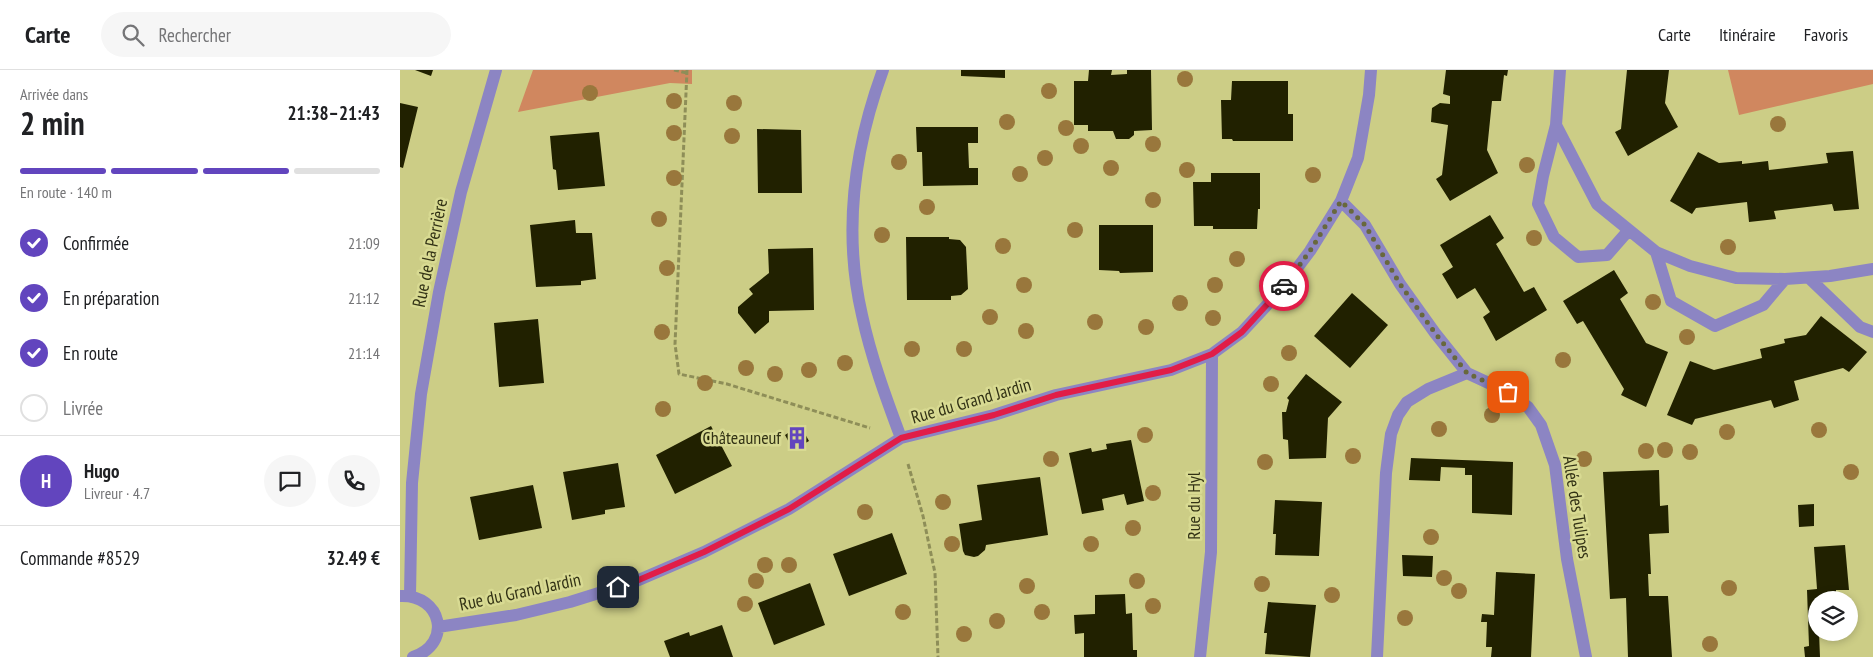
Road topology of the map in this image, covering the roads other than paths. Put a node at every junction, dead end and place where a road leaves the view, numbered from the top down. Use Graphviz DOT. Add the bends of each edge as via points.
graph roads {
  1 [pos="496,70"];
  2 [pos="883,70"];
  3 [pos="1371,70"];
  4 [pos="1560,70"];
  5 [pos="1556,125"];
  6 [pos="1341,201"];
  7 [pos="1628,231"];
  8 [pos="1656,252"];
  9 [pos="1873,269"];
  10 [pos="1809,278"];
  11 [pos="1785,279"];
  12 [pos="1873,332"];
  13 [pos="1212,354"];
  14 [pos="1467,373"];
  15 [pos="901,438"];
  16 [pos="405,596"];
  17 [pos="438,627"];
  18 [pos="413,657"];
  19 [pos="1200,657"];
  20 [pos="1377,657"];
  21 [pos="1586,657"];
  1 -- 16 [label="street, Rue de la Perrière" via="461,192 421,394"];
  2 -- 15 [label="street" via="870,104 856,170 852,218 854,265 862,315 879,377"];
  3 -- 6 [label="street, Rue du Grand Jardin" via="1358,158"];
  4 -- 5 [label="street"];
  5 -- 7 [label="street" via="1597,204"];
  5 -- 7 [label="street" via="1538,204 1554,237 1578,257 1607,255"];
  6 -- 13 [label="street, Rue du Grand Jardin" via="1280,291 1242,332"];
  6 -- 14 [label="street, Allée des Tulipes" via="1365,225 1400,284"];
  7 -- 8 [label="street"];
  8 -- 11 [label="street" via="1690,266 1736,278"];
  8 -- 11 [label="street" via="1671,301 1715,326 1763,305"];
  9 -- 10 [label="street"];
  10 -- 11 [label="street"];
  10 -- 12 [label="street" via="1860,327"];
  13 -- 15 [label="street, Rue du Grand Jardin" via="1171,370 1056,395 994,415"];
  13 -- 19 [label="street, Rue du Hyl" via="1211,552"];
  14 -- 20 [label="street" via="1428,389 1407,402 1391,434 1386,473"];
  14 -- 21 [label="street, Allée des Tulipes" via="1508,392 1528,407 1541,425 1556,464 1567,559"];
  15 -- 17 [label="street, Rue du Grand Jardin" via="789,509 704,552 634,582 552,606"];
  16 -- 17 [label="street" via="422,599 430,606"];
  17 -- 18 [label="street" via="434,643 423,654"];
}
